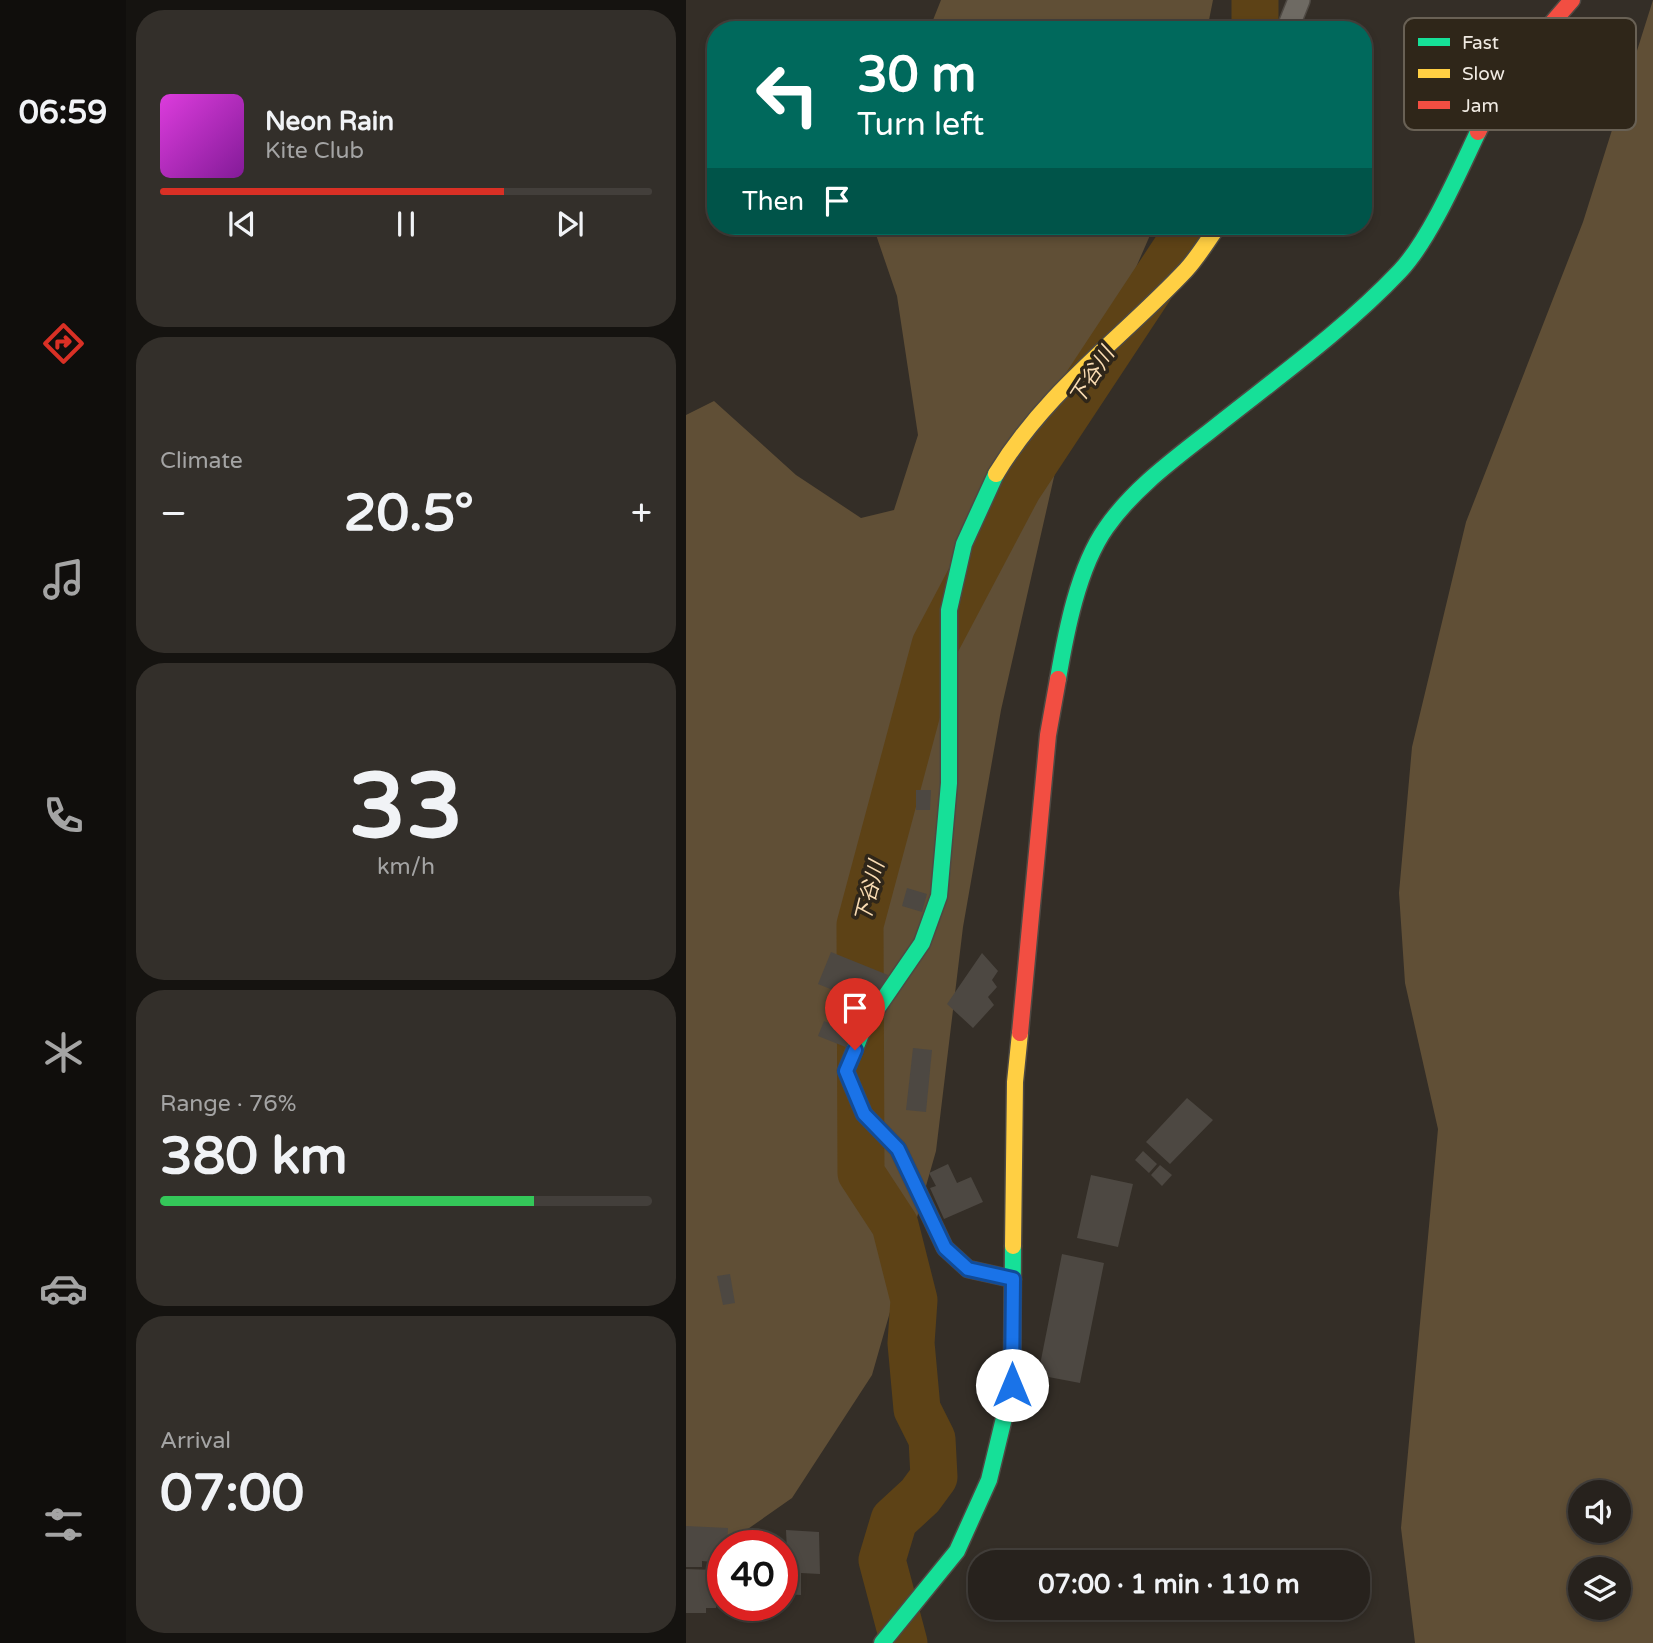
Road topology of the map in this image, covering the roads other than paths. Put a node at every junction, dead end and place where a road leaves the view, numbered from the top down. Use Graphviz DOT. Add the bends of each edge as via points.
graph roads {
  1 [pos="1298,0"];
  2 [pos="1572,0"];
  3 [pos="1556,18"];
  4 [pos="1290,21"];
  5 [pos="1479,130"];
  6 [pos="1212,235"];
  7 [pos="1013,1279"];
  8 [pos="882,1643"];
  1 -- 4 [label="street"];
  2 -- 3 [label="street"];
  5 -- 7 [label="street" via="1444,202 1403,268 1352,318 1155,474 1105,529 1085,573 1067,628 1048,735 1015,1082"];
  6 -- 7 [label="street" via="1188,268 1054,395 1020,436 989,485 964,544 949,610 949,783 939,896 922,943 863,1029 846,1071 864,1114 898,1149 945,1248 968,1269"];
  7 -- 8 [label="street" via="1012,1385 989,1480 957,1551"];
}
